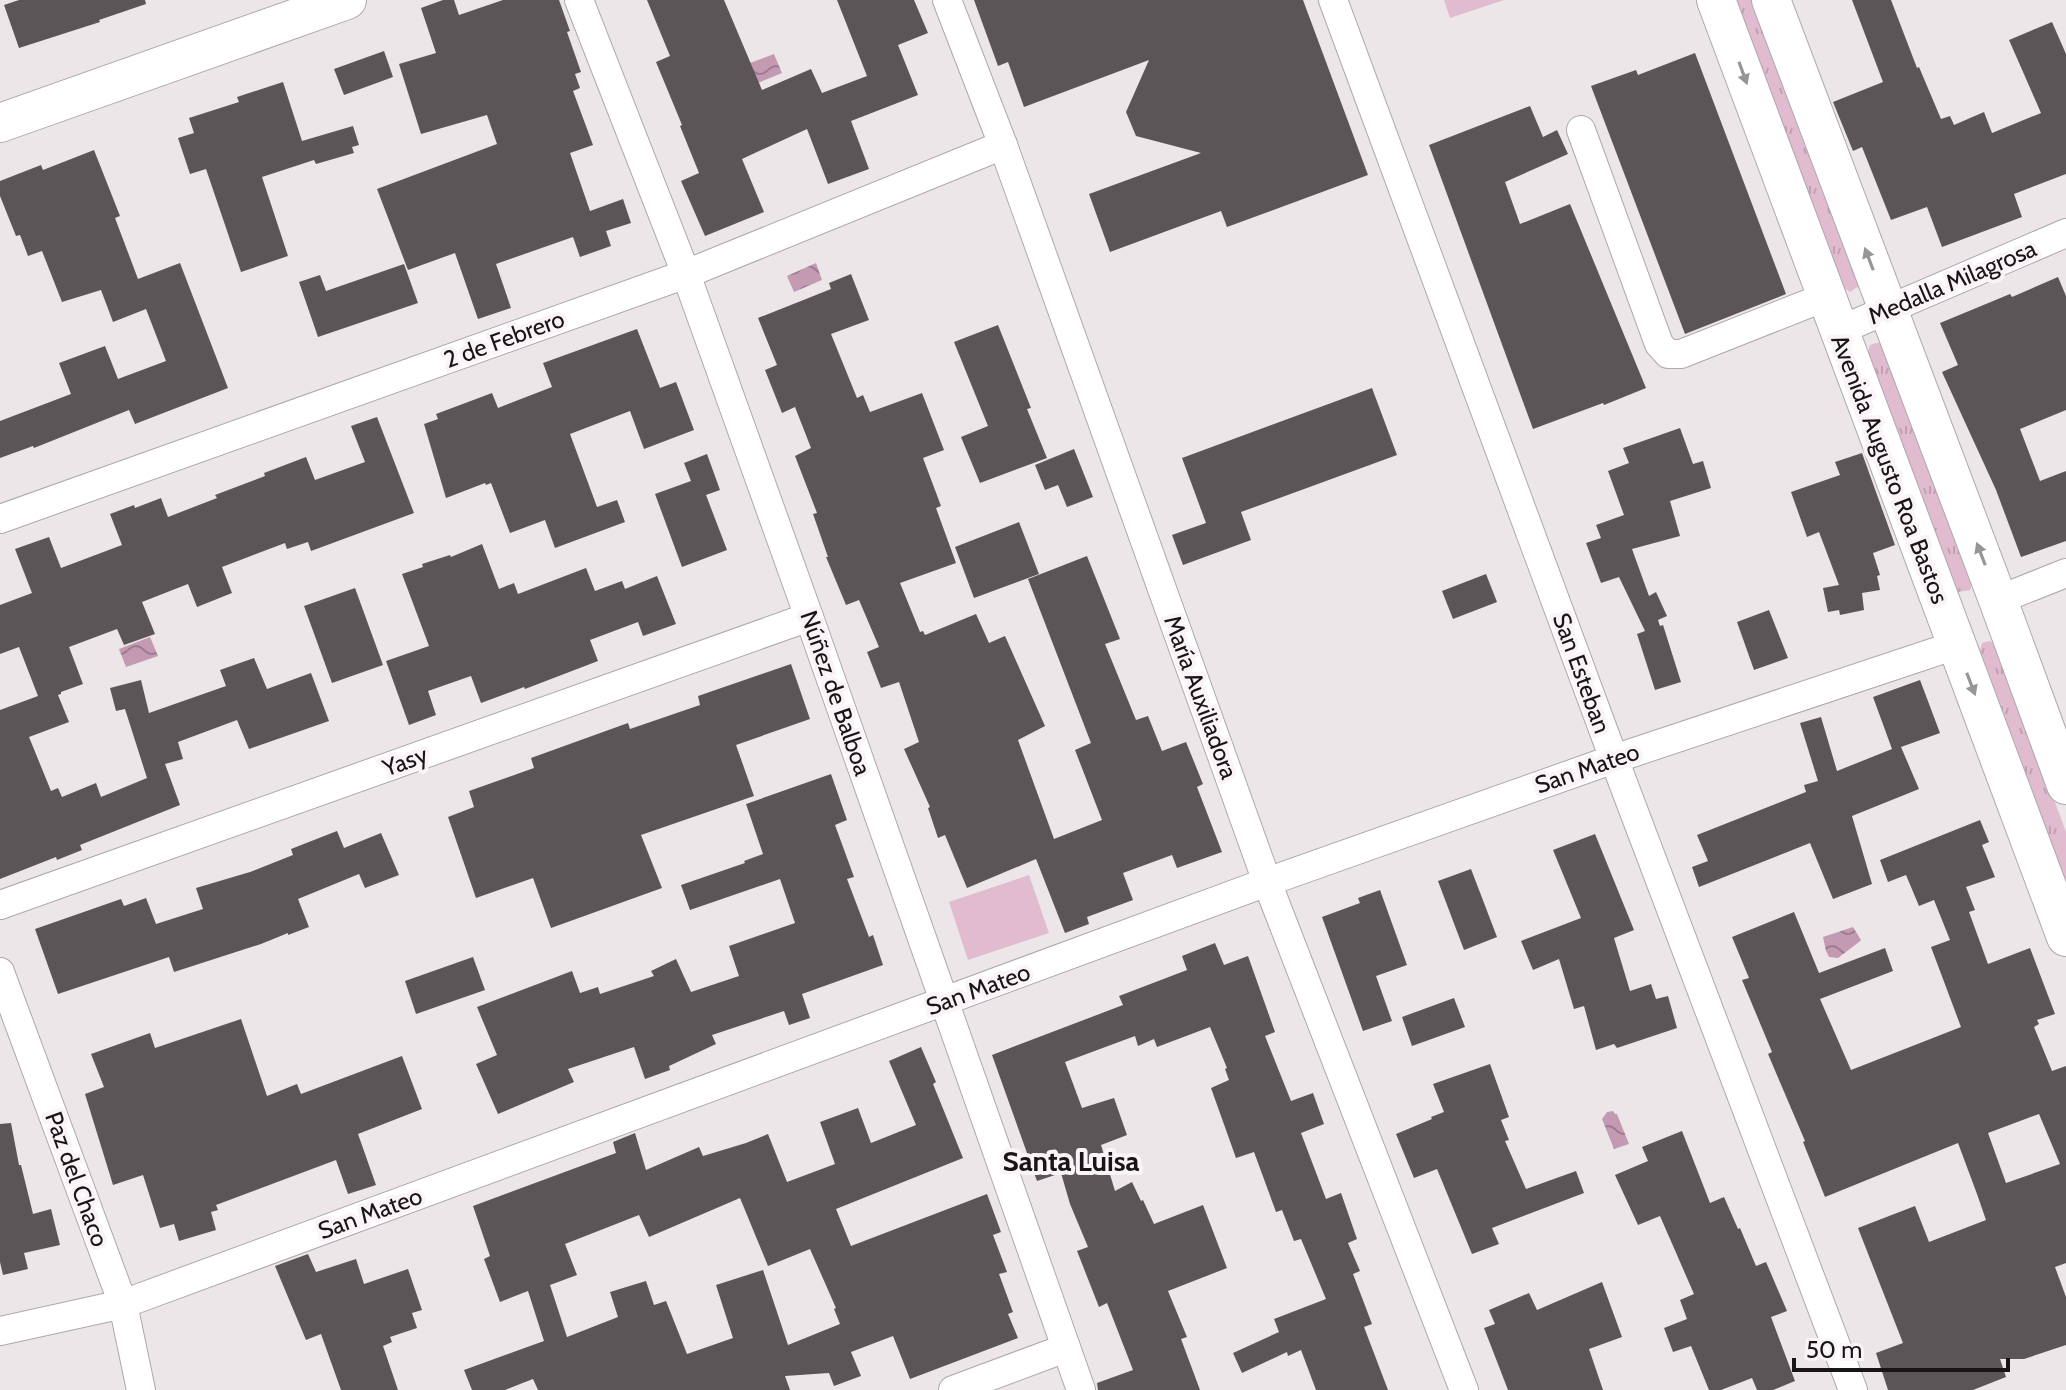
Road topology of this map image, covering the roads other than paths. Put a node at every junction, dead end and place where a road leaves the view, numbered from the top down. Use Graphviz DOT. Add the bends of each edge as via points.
graph roads {
  1 [pos="347,0"];
  2 [pos="579,0"];
  3 [pos="947,0"];
  4 [pos="1333,0"];
  5 [pos="1716,0"];
  6 [pos="1771,0"];
  7 [pos="0,123"];
  8 [pos="1581,130"];
  9 [pos="1003,145"];
  10 [pos="2066,233"];
  11 [pos="686,274"];
  12 [pos="1888,309"];
  13 [pos="1832,314"];
  14 [pos="0,519"];
  15 [pos="2066,573"];
  16 [pos="1998,600"];
  17 [pos="809,617"];
  18 [pos="1956,645"];
  19 [pos="1614,759"];
  20 [pos="2066,785"];
  21 [pos="1267,882"];
  22 [pos="0,905"];
  23 [pos="2066,937"];
  24 [pos="0,972"];
  25 [pos="944,1002"];
  26 [pos="123,1304"];
  27 [pos="0,1331"];
  28 [pos="1066,1348"];
  29 [pos="141,1390"];
  30 [pos="953,1390"];
  31 [pos="1081,1390"];
  32 [pos="1464,1390"];
  33 [pos="1853,1390"];
  1 -- 7 [label="main road"];
  2 -- 11 [label="street, Núñez de Balboa"];
  3 -- 9 [label="street, María Auxiliadora"];
  4 -- 19 [label="street, San Esteban"];
  5 -- 13 [label="main road, Avenida Augusto Roa Bastos, one-way"];
  12 -- 6 [label="main road, one-way"];
  8 -- 13 [label="street, Medalla Milagrosa" via="1659,344 1668,354"];
  9 -- 11 [label="street, 2 de Febrero"];
  9 -- 21 [label="street, María Auxiliadora"];
  10 -- 12 [label="street, Medalla Milagrosa"];
  11 -- 14 [label="street, 2 de Febrero"];
  11 -- 17 [label="street, Núñez de Balboa"];
  12 -- 13 [label="street, Medalla Milagrosa"];
  16 -- 12 [label="main road, one-way"];
  13 -- 18 [label="main road, Avenida Augusto Roa Bastos"];
  15 -- 16 [label="street"];
  16 -- 20 [label="main road"];
  17 -- 22 [label="street, Yasy"];
  17 -- 25 [label="street, Núñez de Balboa"];
  18 -- 19 [label="street, San Mateo"];
  18 -- 23 [label="main road, Avenida Augusto Roa Bastos, one-way"];
  19 -- 21 [label="street, San Mateo"];
  19 -- 33 [label="street, San Esteban"];
  21 -- 25 [label="street, San Mateo"];
  21 -- 32 [label="street, María Auxiliadora"];
  24 -- 26 [label="street, Paz del Chaco"];
  25 -- 26 [label="street, San Mateo"];
  25 -- 28 [label="street, Núñez de Balboa"];
  26 -- 27 [label="street, San Mateo"];
  26 -- 29 [label="street, Paz del Chaco"];
  28 -- 30 [label="street"];
  28 -- 31 [label="street, Núñez de Balboa"];
}
